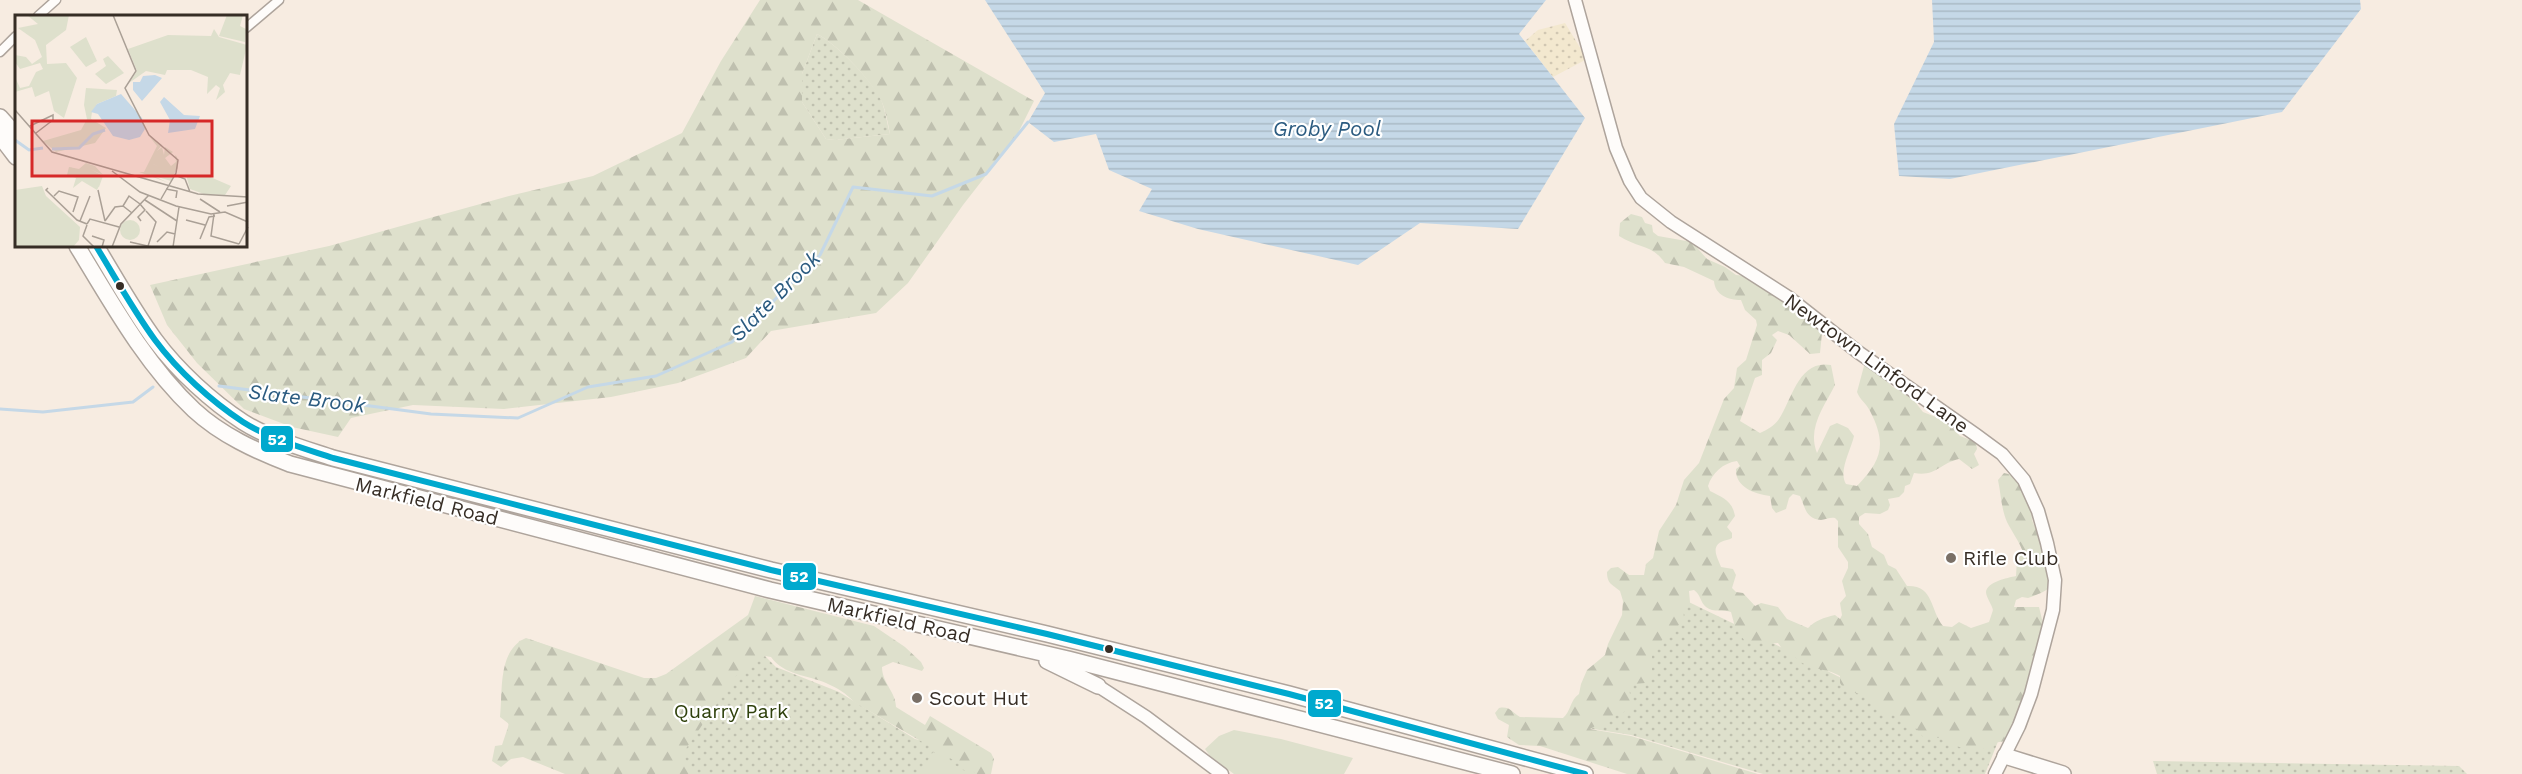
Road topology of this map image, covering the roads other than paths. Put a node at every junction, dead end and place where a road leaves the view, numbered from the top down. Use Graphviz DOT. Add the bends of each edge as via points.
graph roads {
  1 [pos="56,0"];
  2 [pos="279,0"];
  3 [pos="1575,0"];
  4 [pos="39,15"];
  5 [pos="248,26"];
  6 [pos="15,37"];
  7 [pos="0,52"];
  8 [pos="0,117"];
  9 [pos="15,134"];
  10 [pos="0,136"];
  11 [pos="15,156"];
  12 [pos="78,248"];
  13 [pos="97,248"];
  14 [pos="996,641"];
  15 [pos="1098,686"];
  16 [pos="2005,756"];
  17 [pos="1222,774"];
  18 [pos="1512,774"];
  19 [pos="1585,774"];
  20 [pos="1995,774"];
  21 [pos="2063,774"];
  1 -- 4 [label="street"];
  2 -- 5 [label="street"];
  3 -- 16 [label="street, Newtown Linford Lane" via="1616,148 1641,198 1671,222 1788,297 1858,352 1985,441 2024,480 2048,543 2055,580 2053,610 2031,694"];
  6 -- 7 [label="street"];
  8 -- 9 [label="highway"];
  10 -- 11 [label="highway"];
  12 -- 14 [label="highway, Markfield Road" via="169,382 195,411 259,452 290,464 770,590"];
  13 -- 19 [label="highway, Markfield Road" via="155,341 205,393 244,422 286,442 333,458 771,570 1278,691"];
  14 -- 15 [label="highway"];
  14 -- 18 [label="highway, Markfield Road"];
  15 -- 17 [label="street"];
  16 -- 20 [label="street, Newtown Linford Lane"];
  16 -- 21 [label="highway"];
}
